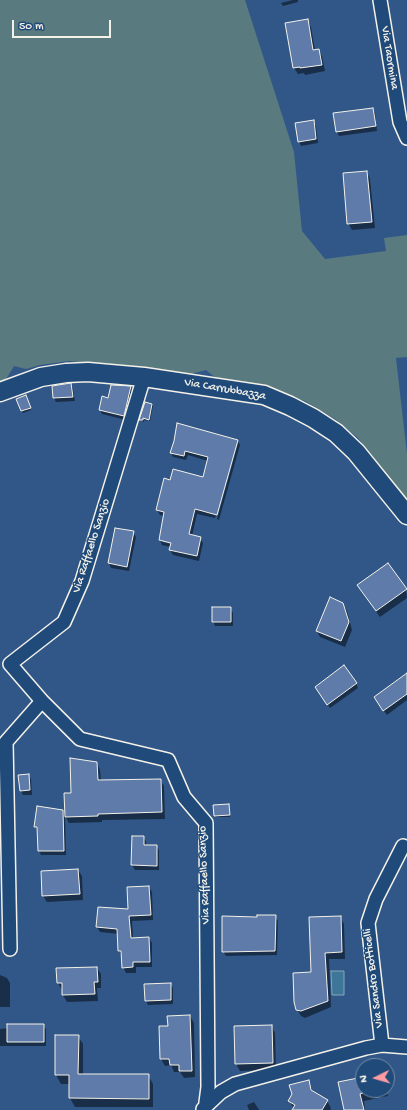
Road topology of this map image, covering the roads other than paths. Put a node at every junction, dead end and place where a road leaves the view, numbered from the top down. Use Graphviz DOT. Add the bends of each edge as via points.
graph roads {
  1 [pos="380,0"];
  2 [pos="407,138"];
  3 [pos="144,377"];
  4 [pos="0,392"];
  5 [pos="407,515"];
  6 [pos="5,664"];
  7 [pos="42,702"];
  8 [pos="4,828"];
  9 [pos="403,846"];
  10 [pos="10,949"];
  11 [pos="382,1045"];
  12 [pos="407,1046"];
  13 [pos="203,1109"];
  1 -- 2 [label="street, Via Taormina" via="400,122"];
  3 -- 4 [label="main road, Via Carrubbazza" via="88,372 66,373 41,377"];
  3 -- 5 [label="main road, Via Carrubbazza" via="264,395 313,418 336,433 356,452"];
  3 -- 6 [label="street, Via Raffaello Sanzio" via="82,581 64,622"];
  6 -- 7 [label="street, Via Raffaello Sanzio"];
  7 -- 8 [label="street" via="6,742"];
  7 -- 13 [label="street, Via Raffaello Sanzio" via="80,739 168,760 184,797 206,823 208,1087"];
  8 -- 10 [label="street"];
  9 -- 11 [label="street, Via Sandro Botticelli" via="376,899 368,923"];
  11 -- 12 [label="street"];
  11 -- 13 [label="street" via="235,1084 221,1092"];
}
